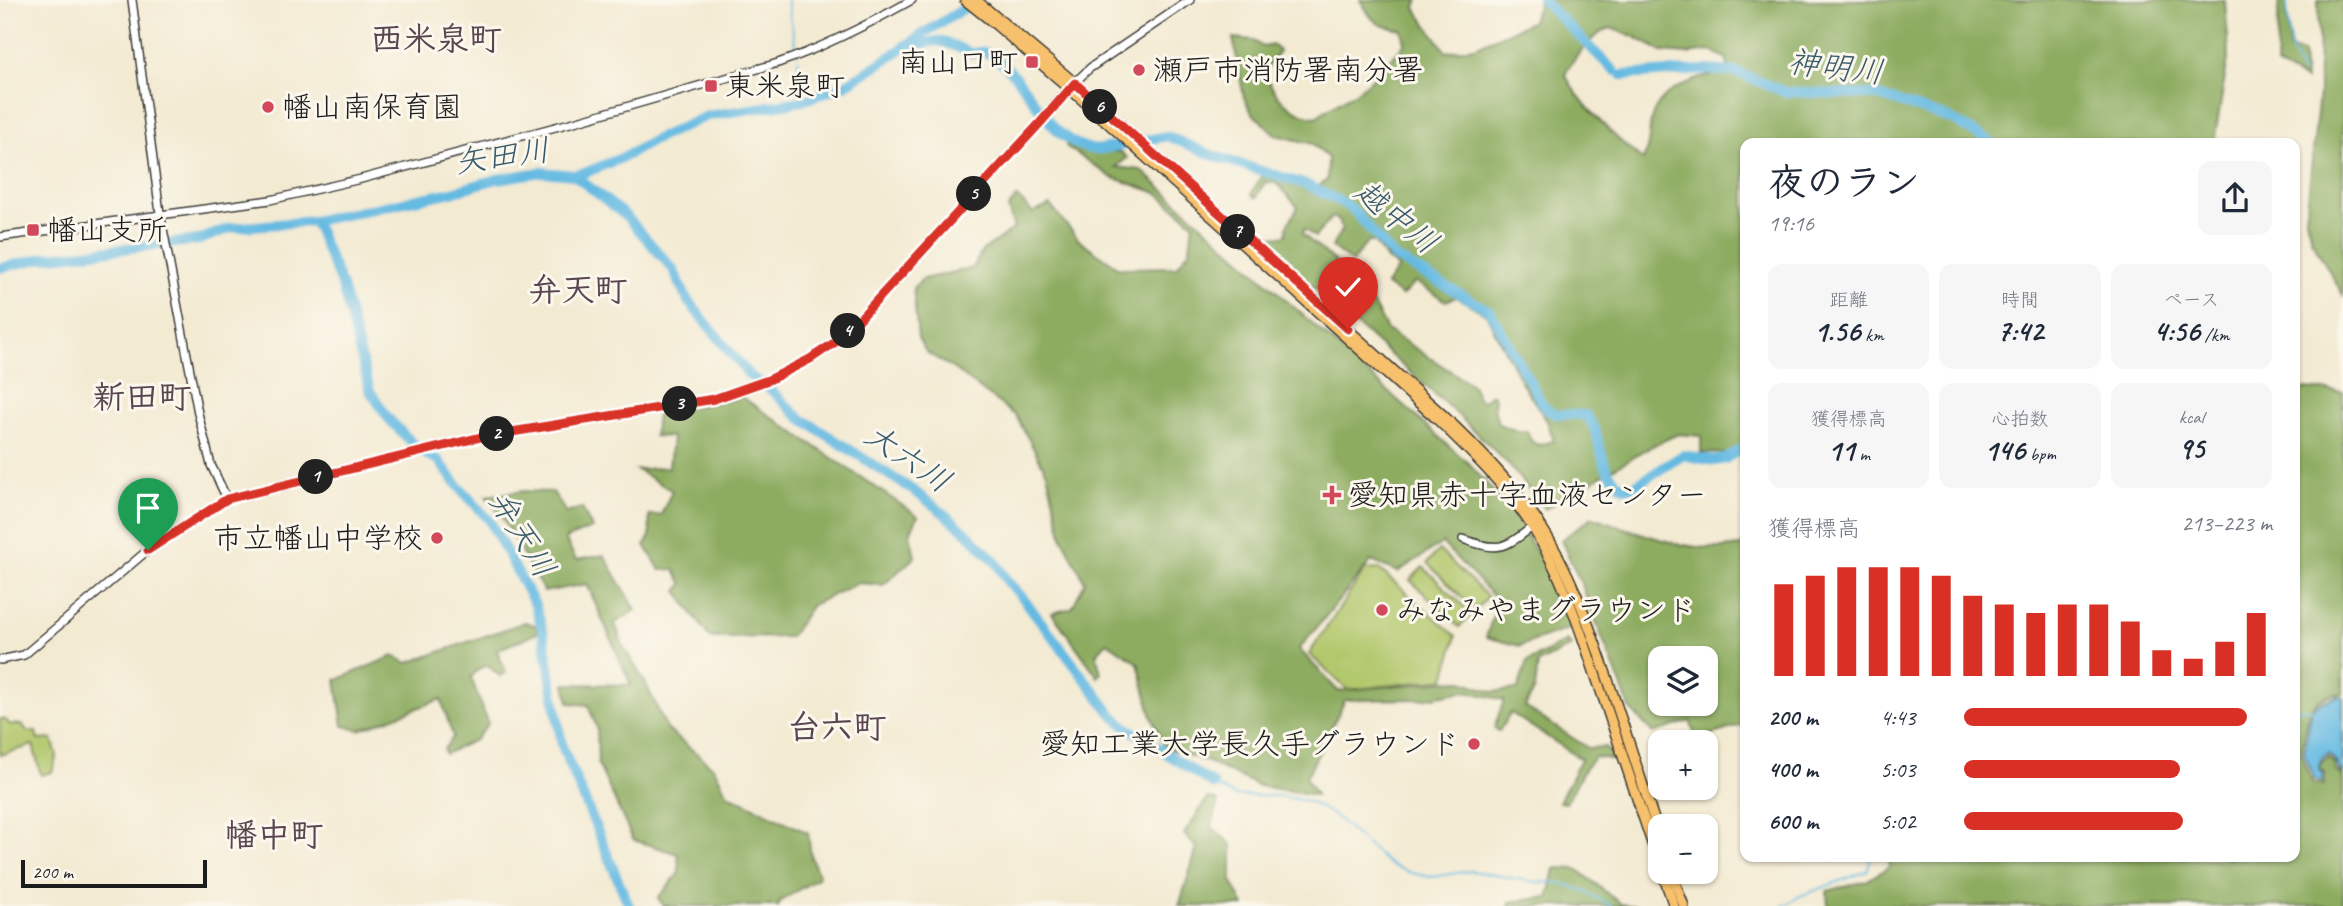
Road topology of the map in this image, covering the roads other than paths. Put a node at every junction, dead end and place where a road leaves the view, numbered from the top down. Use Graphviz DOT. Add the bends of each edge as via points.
graph roads {
  1 [pos="132,0"];
  2 [pos="912,0"];
  3 [pos="965,0"];
  4 [pos="976,0"];
  5 [pos="1190,0"];
  6 [pos="998,22"];
  7 [pos="1072,86"];
  8 [pos="1146,154"];
  9 [pos="161,216"];
  10 [pos="0,237"];
  11 [pos="227,499"];
  12 [pos="1532,527"];
  13 [pos="1464,539"];
  14 [pos="0,660"];
  15 [pos="1648,815"];
  16 [pos="1648,819"];
  17 [pos="1666,884"];
  18 [pos="1676,884"];
  19 [pos="1674,906"];
  20 [pos="1684,906"];
  1 -- 9 [label="street"];
  2 -- 9 [label="street" via="797,56 586,118 270,200"];
  3 -- 6 [label="main road"];
  4 -- 6 [label="main road"];
  5 -- 7 [label="street" via="1101,59"];
  6 -- 7 [label="main road"];
  7 -- 8 [label="main road"];
  7 -- 11 [label="street" via="843,337 810,359 714,399 428,449"];
  8 -- 12 [label="main road" via="1477,457"];
  8 -- 15 [label="main road" via="1444,416 1482,452 1539,523 1582,606"];
  9 -- 10 [label="street"];
  9 -- 11 [label="street" via="198,413 211,465"];
  11 -- 14 [label="street" via="148,550 24,655"];
  12 -- 13 [label="street" via="1499,548"];
  12 -- 16 [label="main road" via="1558,573"];
  17 -- 19 [label="main road"];
  18 -- 20 [label="main road"];
}
